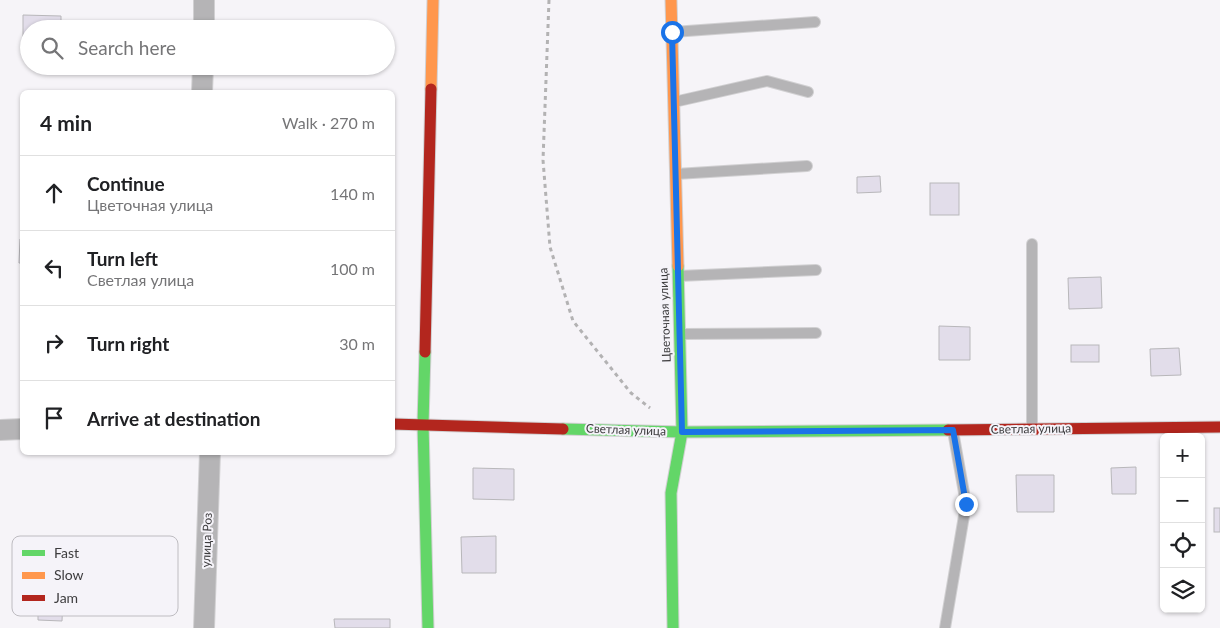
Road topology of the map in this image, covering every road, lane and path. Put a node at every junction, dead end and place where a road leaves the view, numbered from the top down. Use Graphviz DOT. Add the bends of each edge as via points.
graph roads {
  1 [pos="204,0"];
  2 [pos="433,0"];
  3 [pos="549,0"];
  4 [pos="671,0"];
  5 [pos="204,20"];
  6 [pos="815,22"];
  7 [pos="672,32"];
  8 [pos="203,75"];
  9 [pos="202,90"];
  10 [pos="808,92"];
  11 [pos="673,102"];
  12 [pos="807,166"];
  13 [pos="675,174"];
  14 [pos="1032,244"];
  15 [pos="816,270"];
  16 [pos="678,276"];
  17 [pos="816,333"];
  18 [pos="680,334"];
  19 [pos="653,410"];
  20 [pos="395,424"];
  21 [pos="423,424"];
  22 [pos="1220,427"];
  23 [pos="20,429"];
  24 [pos="1032,429"];
  25 [pos="0,430"];
  26 [pos="953,430"];
  27 [pos="682,432"];
  28 [pos="1173,432"];
  29 [pos="210,455"];
  30 [pos="204,628"];
  31 [pos="428,628"];
  32 [pos="673,628"];
  33 [pos="945,628"];
  1 -- 5 [label="street"];
  2 -- 21 [label="street"];
  3 -- 19 [label="path" via="543,160 550,247 573,321 631,393"];
  4 -- 7 [label="street, Цветочная улица"];
  6 -- 7 [label="lane"];
  7 -- 11 [label="street, Цветочная улица"];
  8 -- 9 [label="street"];
  10 -- 11 [label="lane" via="767,81"];
  11 -- 13 [label="street, Цветочная улица"];
  12 -- 13 [label="lane"];
  13 -- 16 [label="street, Цветочная улица"];
  14 -- 24 [label="lane"];
  15 -- 16 [label="lane"];
  16 -- 18 [label="street, Цветочная улица"];
  17 -- 18 [label="lane"];
  18 -- 27 [label="street, Цветочная улица"];
  20 -- 21 [label="street, Светлая улица"];
  21 -- 27 [label="street, Светлая улица"];
  21 -- 31 [label="street"];
  22 -- 28 [label="street, Светлая улица"];
  23 -- 25 [label="street"];
  24 -- 26 [label="street, Светлая улица"];
  24 -- 28 [label="street, Светлая улица"];
  26 -- 27 [label="street, Светлая улица"];
  26 -- 33 [label="lane" via="966,504"];
  27 -- 32 [label="street, Цветочная улица" via="671,493"];
  29 -- 30 [label="street, улица Роз"];
}
